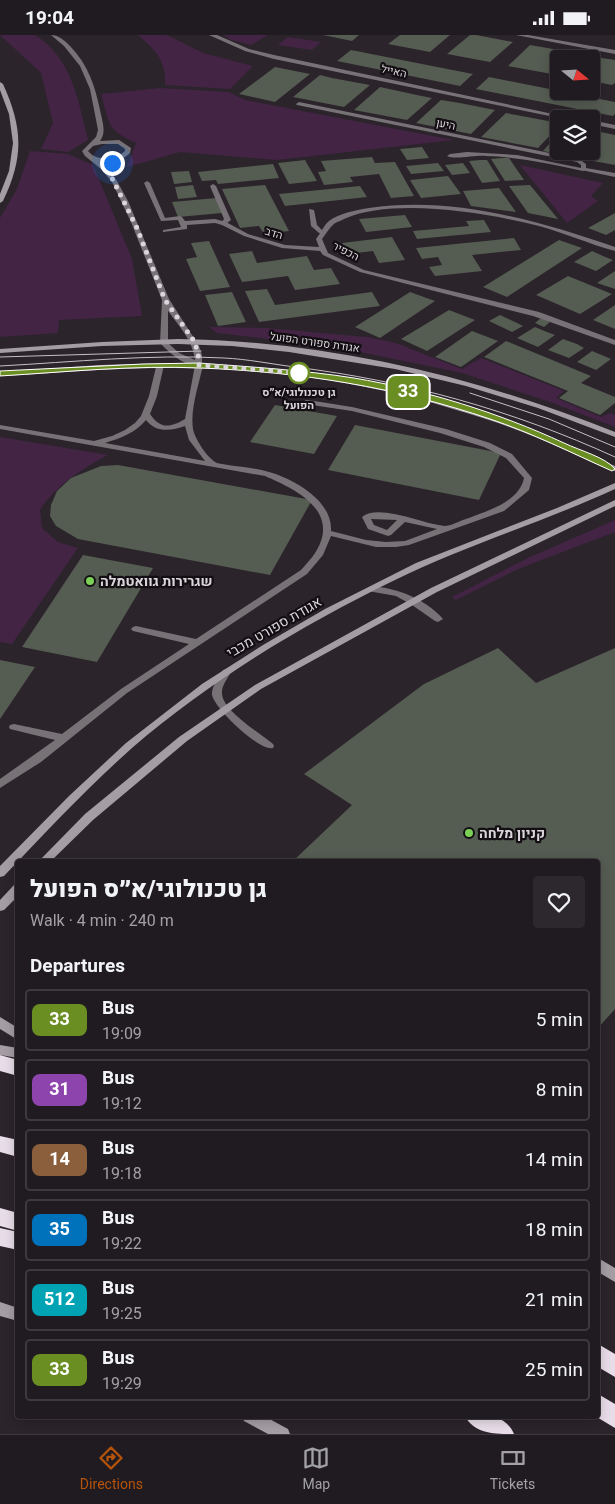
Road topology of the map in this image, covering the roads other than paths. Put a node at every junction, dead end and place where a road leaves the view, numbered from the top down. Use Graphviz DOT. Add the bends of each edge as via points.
graph roads {
  1 [pos="54,35"];
  2 [pos="212,35"];
  3 [pos="519,35"];
  4 [pos="615,52"];
  5 [pos="0,84"];
  6 [pos="299,104"];
  7 [pos="550,114"];
  8 [pos="600,124"];
  9 [pos="615,127"];
  10 [pos="100,128"];
  11 [pos="119,142"];
  12 [pos="93,144"];
  13 [pos="450,156"];
  14 [pos="121,157"];
  15 [pos="92,158"];
  16 [pos="583,169"];
  17 [pos="108,170"];
  18 [pos="615,175"];
  19 [pos="147,183"];
  20 [pos="212,186"];
  21 [pos="0,201"];
  22 [pos="310,210"];
  23 [pos="183,223"];
  24 [pos="224,223"];
  25 [pos="165,231"];
  26 [pos="321,232"];
  27 [pos="322,249"];
  28 [pos="615,249"];
  29 [pos="165,300"];
  30 [pos="194,341"];
  31 [pos="163,342"];
  32 [pos="615,343"];
  33 [pos="0,351"];
  34 [pos="160,365"];
  35 [pos="199,365"];
  36 [pos="0,374"];
  37 [pos="308,402"];
  38 [pos="147,415"];
  39 [pos="188,421"];
  40 [pos="0,427"];
  41 [pos="615,435"];
  42 [pos="94,444"];
  43 [pos="213,465"];
  44 [pos="615,469"];
  45 [pos="615,486"];
  46 [pos="615,503"];
  47 [pos="403,519"];
  48 [pos="450,529"];
  49 [pos="328,533"];
  50 [pos="372,589"];
  51 [pos="413,601"];
  52 [pos="438,619"];
  53 [pos="136,629"];
  54 [pos="196,642"];
  55 [pos="226,672"];
  56 [pos="224,709"];
  57 [pos="14,727"];
  58 [pos="63,738"];
  59 [pos="270,746"];
  60 [pos="0,784"];
  61 [pos="46,859"];
  62 [pos="0,873"];
  63 [pos="15,891"];
  64 [pos="0,907"];
  65 [pos="0,1022"];
  66 [pos="15,1033"];
  67 [pos="0,1050"];
  68 [pos="15,1052"];
  69 [pos="0,1063"];
  70 [pos="15,1066"];
  71 [pos="0,1144"];
  72 [pos="15,1148"];
  73 [pos="0,1217"];
  74 [pos="15,1221"];
  75 [pos="0,1237"];
  76 [pos="15,1240"];
  77 [pos="600,1265"];
  78 [pos="615,1276"];
  79 [pos="0,1309"];
  80 [pos="15,1314"];
  81 [pos="600,1356"];
  82 [pos="615,1367"];
  83 [pos="600,1406"];
  84 [pos="615,1417"];
  85 [pos="254,1419"];
  86 [pos="480,1419"];
  87 [pos="282,1434"];
  88 [pos="503,1434"];
  1 -- 10 [label="street" via="74,52 86,69"];
  2 -- 7 [label="street, האייל" via="274,57"];
  3 -- 4 [label="street"];
  5 -- 21 [label="street" via="8,98 17,139 16,161"];
  6 -- 16 [label="street, היען" via="579,161 584,165"];
  8 -- 9 [label="street"];
  10 -- 11 [label="street"];
  10 -- 12 [label="street" via="100,136"];
  11 -- 12 [label="street"];
  11 -- 14 [label="street" via="129,149"];
  12 -- 15 [label="street" via="85,152"];
  13 -- 16 [label="street, היען" via="504,154"];
  14 -- 15 [label="street"];
  14 -- 17 [label="street"];
  15 -- 17 [label="street"];
  16 -- 18 [label="street, היען"];
  17 -- 29 [label="street" via="137,228"];
  19 -- 23 [label="street, הדב" via="163,220 180,218"];
  20 -- 24 [label="street" via="228,220"];
  22 -- 26 [label="street" via="314,225"];
  23 -- 24 [label="street, הדב"];
  23 -- 25 [label="street, הדב" via="185,228"];
  24 -- 27 [label="street, הדב" via="246,235 284,247"];
  26 -- 27 [label="street, הכפיר"];
  26 -- 28 [label="street, הכפיר" via="333,219 358,210 415,208 486,214 533,223"];
  27 -- 32 [label="street, הכפיר" via="331,258 362,271 536,314"];
  29 -- 30 [label="street"];
  29 -- 31 [label="street"];
  30 -- 31 [label="street, אגודת ספורט הפועל"];
  30 -- 35 [label="street"];
  30 -- 41 [label="street, אגודת ספורט הפועל" via="281,349 430,373 514,396"];
  31 -- 33 [label="street, אגודת ספורט הפועל"];
  31 -- 35 [label="street" via="176,355"];
  34 -- 35 [label="street"];
  34 -- 36 [label="street"];
  34 -- 38 [label="street"];
  35 -- 39 [label="street"];
  35 -- 44 [label="street" via="318,375 426,397 503,421"];
  37 -- 48 [label="street" via="443,431 509,455 528,478 526,488 500,509"];
  38 -- 39 [label="street" via="154,425 161,428 176,427"];
  38 -- 42 [label="street" via="130,432"];
  39 -- 43 [label="street" via="195,447"];
  40 -- 42 [label="street"];
  42 -- 43 [label="street"];
  43 -- 49 [label="street" via="267,474 308,493 322,510"];
  45 -- 50 [label="street, אגודת ספורט מכבי" via="408,571"];
  46 -- 51 [label="street"];
  47 -- 48 [label="street"];
  48 -- 49 [label="street" via="391,546"];
  49 -- 54 [label="street" via="319,558 304,572"];
  50 -- 51 [label="street" via="393,591"];
  50 -- 55 [label="street, אגודת ספורט מכבי"];
  51 -- 52 [label="street"];
  51 -- 56 [label="street"];
  53 -- 54 [label="street"];
  54 -- 58 [label="street"];
  55 -- 56 [label="street" via="217,693"];
  55 -- 62 [label="street, אגודת ספורט מכבי" via="119,754"];
  56 -- 59 [label="street"];
  56 -- 61 [label="street" via="117,794"];
  57 -- 58 [label="street"];
  58 -- 60 [label="street"];
  63 -- 64 [label="street"];
  65 -- 66 [label="street"];
  67 -- 68 [label="street"];
  69 -- 70 [label="highway"];
  71 -- 72 [label="highway"];
  73 -- 74 [label="highway"];
  75 -- 76 [label="highway"];
  77 -- 78 [label="street"];
  79 -- 80 [label="street"];
  81 -- 82 [label="highway"];
  83 -- 84 [label="highway"];
  85 -- 87 [label="street"];
  86 -- 88 [label="highway"];
}
